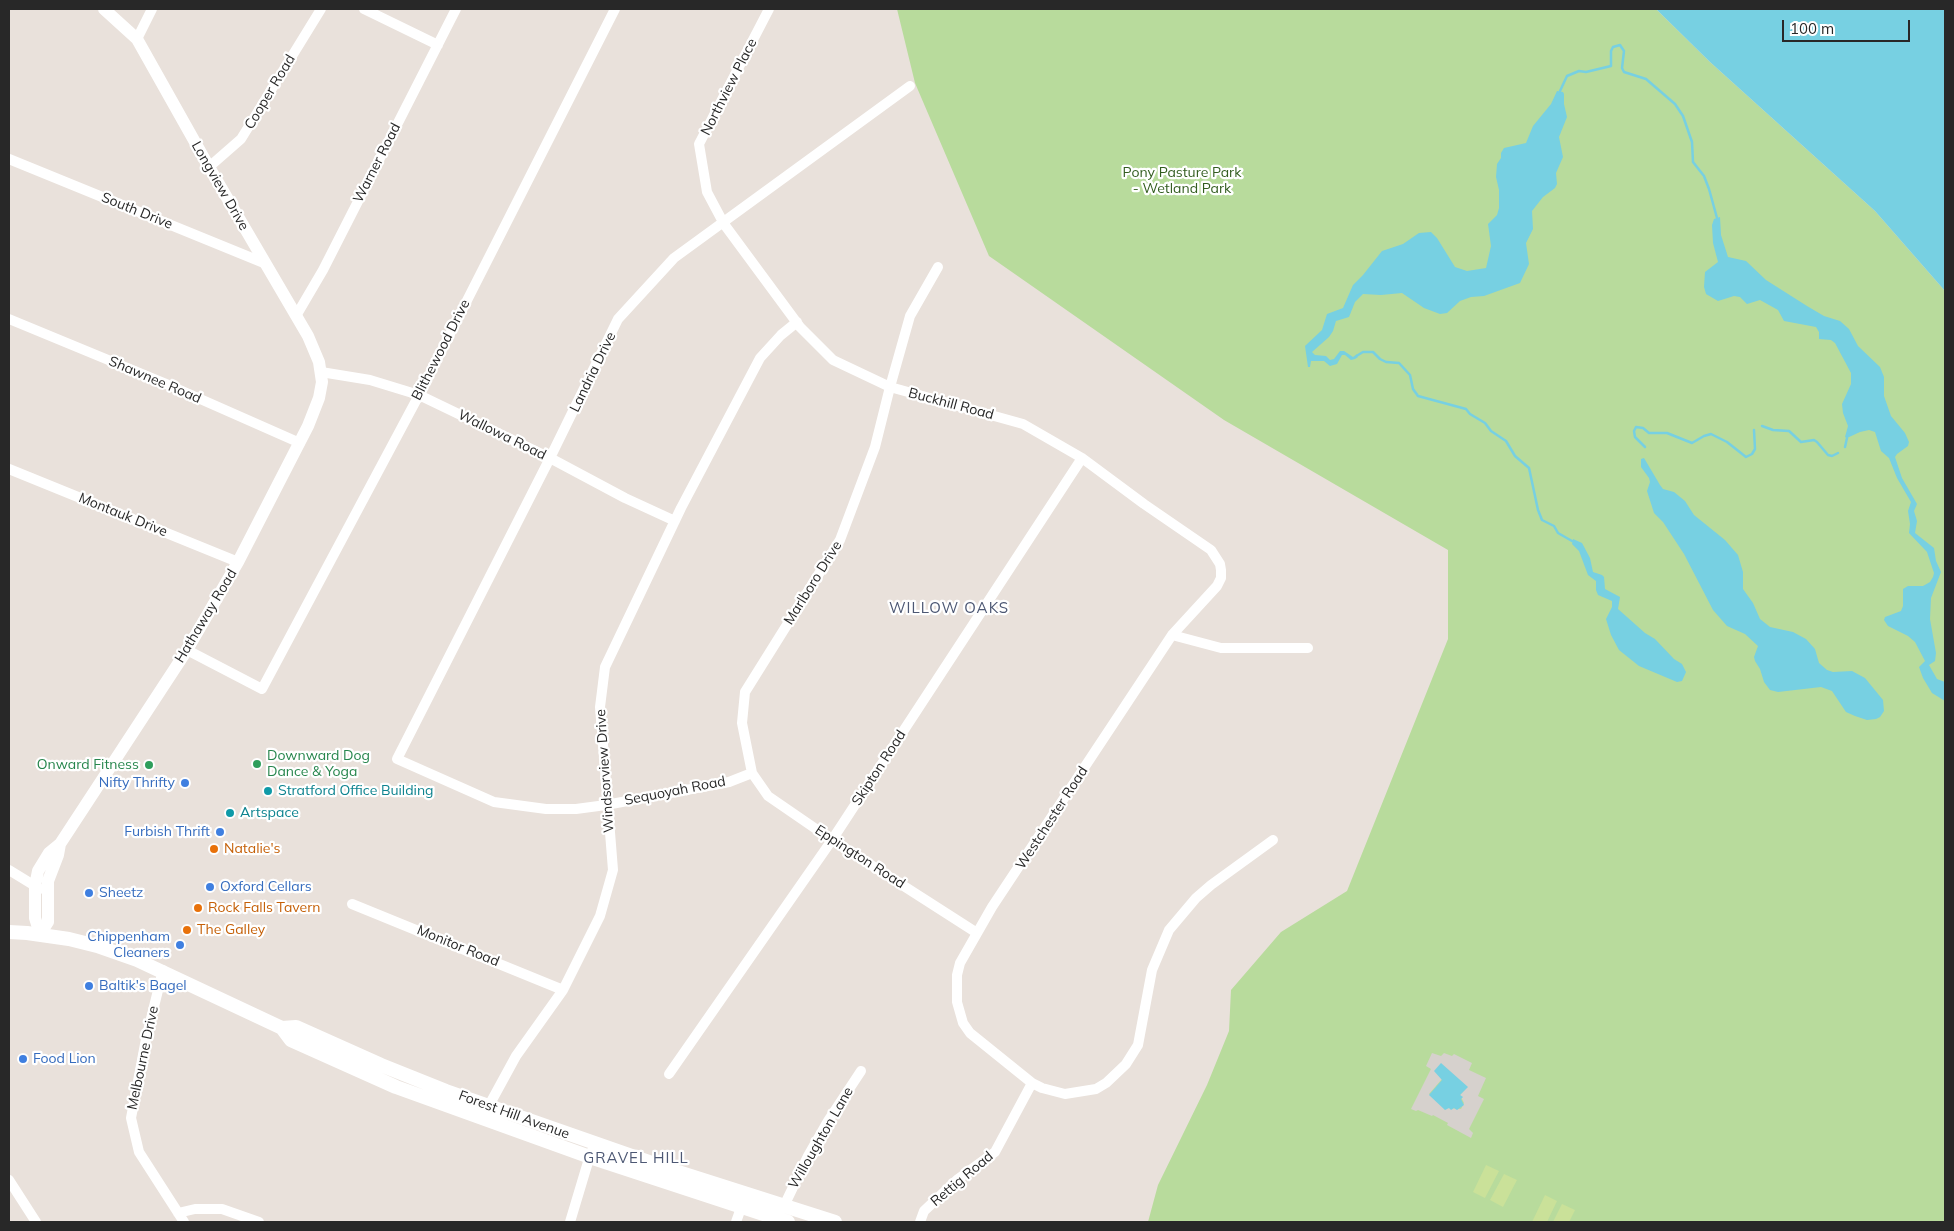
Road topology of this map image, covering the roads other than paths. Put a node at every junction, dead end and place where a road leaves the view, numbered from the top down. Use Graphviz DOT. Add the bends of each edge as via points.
graph roads {
  1 [pos="104,9"];
  2 [pos="152,9"];
  3 [pos="321,9"];
  4 [pos="364,9"];
  5 [pos="456,9"];
  6 [pos="616,9"];
  7 [pos="769,9"];
  8 [pos="137,39"];
  9 [pos="438,44"];
  10 [pos="910,86"];
  11 [pos="9,159"];
  12 [pos="209,168"];
  13 [pos="724,224"];
  14 [pos="264,263"];
  15 [pos="938,267"];
  16 [pos="296,316"];
  17 [pos="9,319"];
  18 [pos="797,322"];
  19 [pos="321,372"];
  20 [pos="890,388"];
  21 [pos="418,395"];
  22 [pos="300,443"];
  23 [pos="550,458"];
  24 [pos="1082,458"];
  25 [pos="9,469"];
  26 [pos="674,521"];
  27 [pos="1211,550"];
  28 [pos="238,562"];
  29 [pos="1172,635"];
  30 [pos="1308,648"];
  31 [pos="187,650"];
  32 [pos="397,759"];
  33 [pos="752,773"];
  34 [pos="606,805"];
  35 [pos="832,840"];
  36 [pos="1273,840"];
  37 [pos="60,844"];
  38 [pos="9,870"];
  39 [pos="35,886"];
  40 [pos="47,894"];
  41 [pos="352,904"];
  42 [pos="9,932"];
  43 [pos="977,932"];
  44 [pos="40,934"];
  45 [pos="163,970"];
  46 [pos="563,990"];
  47 [pos="282,1028"];
  48 [pos="861,1071"];
  49 [pos="669,1074"];
  50 [pos="1032,1083"];
  51 [pos="489,1106"];
  52 [pos="482,1119"];
  53 [pos="592,1150"];
  54 [pos="9,1180"];
  55 [pos="784,1206"];
  56 [pos="741,1208"];
  57 [pos="181,1218"];
  58 [pos="36,1222"];
  59 [pos="259,1222"];
  60 [pos="570,1222"];
  61 [pos="736,1222"];
  62 [pos="788,1222"];
  63 [pos="835,1222"];
  64 [pos="920,1222"];
  1 -- 8 [label="street, Longview Drive"];
  2 -- 8 [label="street"];
  3 -- 12 [label="street, Cooper Road" via="241,139"];
  4 -- 9 [label="street"];
  5 -- 9 [label="street, Warner Road"];
  6 -- 21 [label="street, Blithewood Drive"];
  7 -- 13 [label="street, Northview Place" via="699,144 707,192"];
  8 -- 12 [label="street, Longview Drive"];
  9 -- 16 [label="street, Warner Road" via="323,270"];
  10 -- 13 [label="street, Landria Drive"];
  11 -- 14 [label="street, South Drive"];
  12 -- 14 [label="street, Longview Drive"];
  13 -- 18 [label="street, Buckhill Road"];
  13 -- 23 [label="street, Landria Drive" via="674,258 618,319"];
  14 -- 16 [label="street, Longview Drive"];
  15 -- 20 [label="street, Marlboro Drive" via="910,316"];
  16 -- 19 [label="street, Longview Drive" via="316,353"];
  17 -- 22 [label="street, Shawnee Road"];
  18 -- 20 [label="street, Buckhill Road" via="833,360"];
  18 -- 26 [label="street, Windsorview Drive" via="760,358"];
  19 -- 21 [label="street, Wallowa Road" via="370,380"];
  19 -- 22 [label="street, Hathaway Road" via="319,398"];
  20 -- 24 [label="street, Buckhill Road" via="1023,424"];
  20 -- 33 [label="street, Marlboro Drive" via="875,447 840,540 745,692 742,723"];
  21 -- 23 [label="street, Wallowa Road"];
  21 -- 31 [label="street, Blithewood Drive" via="262,689"];
  22 -- 28 [label="street, Hathaway Road"];
  23 -- 26 [label="street, Wallowa Road"];
  23 -- 32 [label="street, Landria Drive"];
  24 -- 27 [label="street, Buckhill Road"];
  24 -- 35 [label="street, Skipton Road"];
  25 -- 28 [label="street, Montauk Drive"];
  26 -- 34 [label="street, Windsorview Drive" via="605,667 600,707"];
  27 -- 29 [label="street, Westchester Road" via="1220,564 1221,578"];
  28 -- 31 [label="street, Hathaway Road"];
  29 -- 30 [label="street" via="1221,648"];
  29 -- 43 [label="street, Westchester Road"];
  31 -- 37 [label="street, Hathaway Road"];
  32 -- 34 [label="street, Sequoyah Road" via="494,802 546,809"];
  33 -- 34 [label="street, Sequoyah Road" via="729,782"];
  33 -- 35 [label="street, Eppington Road" via="768,796"];
  34 -- 46 [label="street, Windsorview Drive" via="613,870 600,916"];
  35 -- 43 [label="street, Eppington Road"];
  35 -- 49 [label="street, Skipton Road"];
  36 -- 50 [label="street, Westchester Road" via="1211,885 1169,930 1152,970 1138,1045 1123,1068 1096,1089 1082,1092 1060,1093"];
  37 -- 39 [label="street, Hathaway Road" via="43,863"];
  37 -- 40 [label="street, Hathaway Road"];
  38 -- 39 [label="street"];
  39 -- 40 [label="street"];
  39 -- 44 [label="street, Hathaway Road" via="36,921"];
  40 -- 44 [label="street, Hathaway Road" via="48,922"];
  41 -- 46 [label="street, Monitor Road"];
  42 -- 44 [label="main road, Forest Hill Avenue"];
  43 -- 50 [label="street, Westchester Road" via="957,975 957,1002 963,1023 970,1033"];
  44 -- 45 [label="main road, Forest Hill Avenue" via="96,946"];
  45 -- 47 [label="main road, Forest Hill Avenue"];
  45 -- 57 [label="street, Melbourne Drive" via="131,1118 139,1152"];
  46 -- 51 [label="street, Windsorview Drive" via="516,1056"];
  47 -- 51 [label="main road, Forest Hill Avenue" via="296,1027"];
  47 -- 52 [label="main road, Forest Hill Avenue" via="291,1040 348,1066"];
  48 -- 55 [label="street, Willoughton Lane" via="808,1156"];
  50 -- 64 [label="street, Rettig Road" via="995,1152 958,1179 924,1211"];
  51 -- 52 [label="street, Windsorview Drive"];
  51 -- 53 [label="main road, Forest Hill Avenue"];
  52 -- 53 [label="main road, Forest Hill Avenue"];
  53 -- 55 [label="main road, Forest Hill Avenue"];
  53 -- 56 [label="main road, Forest Hill Avenue"];
  53 -- 60 [label="street"];
  54 -- 58 [label="street"];
  55 -- 63 [label="main road, Forest Hill Avenue"];
  56 -- 61 [label="street"];
  56 -- 62 [label="main road, Forest Hill Avenue"];
  57 -- 59 [label="street" via="195,1208 222,1208"];
}
